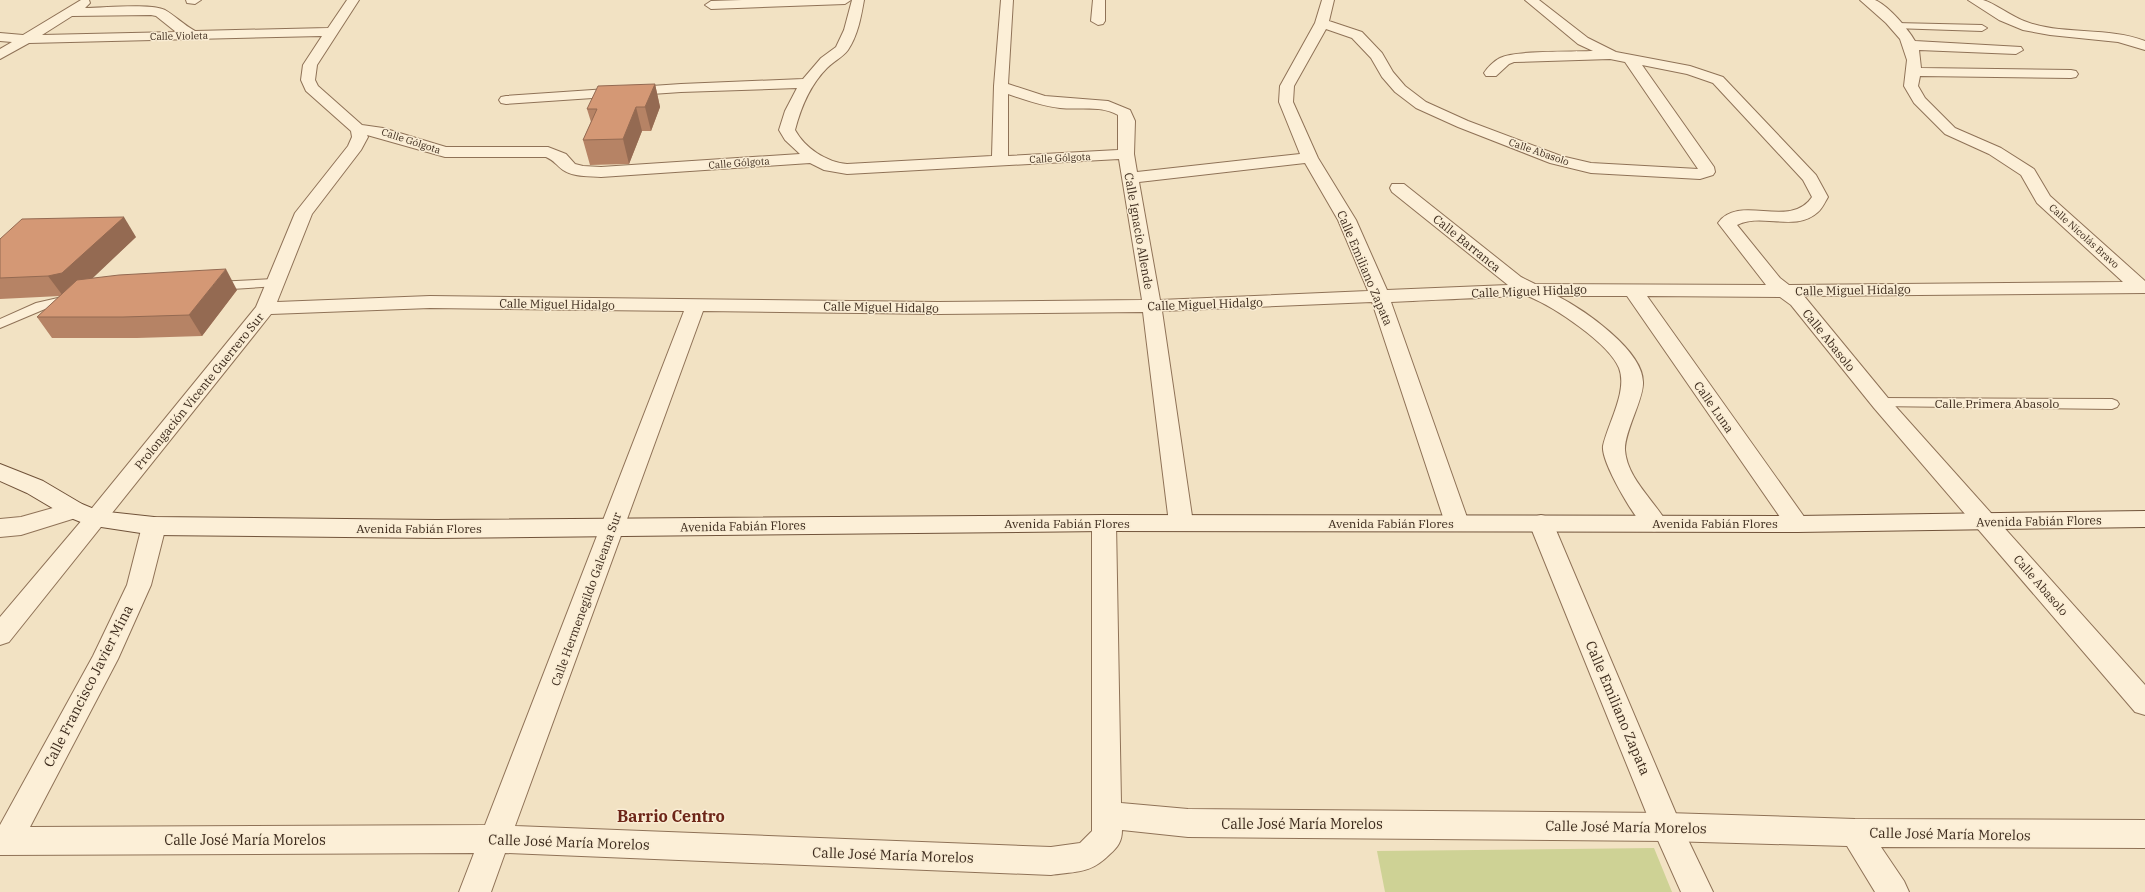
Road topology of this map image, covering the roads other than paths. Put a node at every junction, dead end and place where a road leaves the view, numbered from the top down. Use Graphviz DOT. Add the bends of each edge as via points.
graph roads {
  1 [pos="88,0"];
  2 [pos="192,0"];
  3 [pos="195,0"];
  4 [pos="353,0"];
  5 [pos="845,0"];
  6 [pos="858,0"];
  7 [pos="1007,0"];
  8 [pos="1099,0"];
  9 [pos="1328,0"];
  10 [pos="1531,0"];
  11 [pos="1866,0"];
  12 [pos="1974,0"];
  13 [pos="712,5"];
  14 [pos="73,12"];
  15 [pos="259,21"];
  16 [pos="1098,21"];
  17 [pos="1322,23"];
  18 [pos="176,26"];
  19 [pos="1896,26"];
  20 [pos="1982,28"];
  21 [pos="331,32"];
  22 [pos="194,36"];
  23 [pos="0,37"];
  24 [pos="27,39"];
  25 [pos="1910,45"];
  26 [pos="2145,46"];
  27 [pos="2016,50"];
  28 [pos="0,55"];
  29 [pos="1612,55"];
  30 [pos="1631,60"];
  31 [pos="1915,72"];
  32 [pos="1491,73"];
  33 [pos="2071,74"];
  34 [pos="806,82"];
  35 [pos="1001,86"];
  36 [pos="506,100"];
  37 [pos="358,129"];
  38 [pos="1126,154"];
  39 [pos="813,158"];
  40 [pos="1310,158"];
  41 [pos="1000,161"];
  42 [pos="1131,178"];
  43 [pos="1398,188"];
  44 [pos="274,283"];
  45 [pos="204,287"];
  46 [pos="2142,287"];
  47 [pos="1632,289"];
  48 [pos="1531,290"];
  49 [pos="1785,291"];
  50 [pos="84,296"];
  51 [pos="1380,297"];
  52 [pos="695,306"];
  53 [pos="1152,306"];
  54 [pos="265,308"];
  55 [pos="0,324"];
  56 [pos="1881,403"];
  57 [pos="2112,404"];
  58 [pos="0,472"];
  59 [pos="74,510"];
  60 [pos="96,519"];
  61 [pos="2145,519"];
  62 [pos="1987,522"];
  63 [pos="1104,523"];
  64 [pos="1181,523"];
  65 [pos="1457,523"];
  66 [pos="1541,523"];
  67 [pos="1655,523"];
  68 [pos="1797,524"];
  69 [pos="154,526"];
  70 [pos="612,527"];
  71 [pos="0,528"];
  72 [pos="0,634"];
  73 [pos="2145,704"];
  74 [pos="1108,815"];
  75 [pos="1667,827"];
  76 [pos="1855,833"];
  77 [pos="2145,834"];
  78 [pos="496,839"];
  79 [pos="4,841"];
  80 [pos="475,892"];
  81 [pos="1697,892"];
  82 [pos="1893,892"];
  1 -- 14 [label="street"];
  2 -- 3 [label="street"];
  4 -- 21 [label="street"];
  5 -- 13 [label="street"];
  6 -- 34 [label="street" via="854,22 843,48"];
  7 -- 35 [label="street"];
  8 -- 16 [label="street"];
  9 -- 17 [label="street, Calle Emiliano Zapata"];
  10 -- 29 [label="street, Calle Abasolo" via="1583,41"];
  11 -- 19 [label="street, Calle Nicolás Bravo"];
  12 -- 26 [label="street" via="2008,19 2036,29 2120,36"];
  14 -- 18 [label="street" via="150,11 160,13"];
  14 -- 24 [label="street"];
  15 -- 18 [label="street"];
  17 -- 30 [label="street, Calle Abasolo" via="1357,35 1377,56 1387,74 1400,89 1421,105 1541,154 1590,168 1700,174 1707,172"];
  17 -- 40 [label="street, Calle Emiliano Zapata" via="1287,86 1286,102"];
  18 -- 22 [label="street"];
  19 -- 20 [label="lane"];
  19 -- 25 [label="street, Calle Nicolás Bravo"];
  21 -- 22 [label="street, Calle Violeta"];
  21 -- 37 [label="street" via="310,65 308,80 311,88"];
  22 -- 24 [label="street, Calle Violeta"];
  23 -- 24 [label="street, Calle Violeta"];
  24 -- 28 [label="street"];
  25 -- 27 [label="street"];
  25 -- 31 [label="street, Calle Nicolás Bravo"];
  29 -- 30 [label="street, Calle Abasolo"];
  29 -- 32 [label="street" via="1514,58 1504,61"];
  30 -- 49 [label="street, Calle Abasolo" via="1690,70 1718,80 1810,178 1820,197 1817,205 1808,214 1746,216 1732,218 1727,223 1773,282"];
  31 -- 33 [label="street"];
  31 -- 46 [label="street, Calle Nicolás Bravo" via="1911,86 1919,100 1937,119 1950,131 1995,151 2028,172 2043,199"];
  34 -- 36 [label="street"];
  34 -- 39 [label="street" via="787,130 791,138"];
  35 -- 38 [label="street, Calle Ignacio Allende" via="1052,103 1093,104 1118,109 1125,113 1127,120"];
  35 -- 41 [label="street"];
  37 -- 39 [label="street, Calle Gólgota" via="378,131 445,152 548,152 560,157 569,167 581,171 608,172"];
  37 -- 44 [label="street, Prolongación Vicente Guerrero Sur" via="360,137 355,147 304,213"];
  38 -- 41 [label="street, Calle Gólgota"];
  38 -- 42 [label="street, Calle Ignacio Allende"];
  39 -- 41 [label="street, Calle Gólgota" via="830,167 847,169"];
  40 -- 42 [label="street"];
  40 -- 51 [label="street, Calle Emiliano Zapata" via="1347,220"];
  42 -- 53 [label="street, Calle Ignacio Allende"];
  43 -- 48 [label="street, Calle Barranca" via="1514,280"];
  44 -- 45 [label="lane"];
  44 -- 54 [label="street, Prolongación Vicente Guerrero Sur"];
  46 -- 49 [label="street, Calle Miguel Hidalgo"];
  47 -- 48 [label="street, Calle Miguel Hidalgo"];
  47 -- 49 [label="street, Calle Miguel Hidalgo"];
  47 -- 68 [label="street, Calle Luna"];
  48 -- 51 [label="street, Calle Miguel Hidalgo"];
  48 -- 67 [label="street, Calle Barranca" via="1559,304 1592,328 1616,348 1629,367 1633,382 1614,448 1617,465"];
  49 -- 56 [label="street, Calle Abasolo" via="1798,301"];
  50 -- 55 [label="lane" via="41,306"];
  51 -- 53 [label="street, Calle Miguel Hidalgo"];
  51 -- 65 [label="street, Calle Emiliano Zapata"];
  52 -- 53 [label="street, Calle Miguel Hidalgo"];
  52 -- 54 [label="street, Calle Miguel Hidalgo" via="430,302"];
  52 -- 70 [label="street, Calle Hermenegildo Galeana Sur"];
  53 -- 64 [label="street, Calle Ignacio Allende"];
  54 -- 60 [label="street, Prolongación Vicente Guerrero Sur"];
  56 -- 57 [label="lane, Calle Primera Abasolo"];
  56 -- 62 [label="street, Calle Abasolo"];
  58 -- 59 [label="street, Avenida Fabián Flores" via="35,487"];
  59 -- 60 [label="street, Avenida Fabián Flores"];
  59 -- 71 [label="street" via="21,526"];
  60 -- 69 [label="street, Avenida Fabián Flores"];
  60 -- 72 [label="street, Prolongación Vicente Guerrero Sur"];
  61 -- 62 [label="street, Avenida Fabián Flores"];
  62 -- 68 [label="street, Avenida Fabián Flores"];
  62 -- 73 [label="street, Calle Abasolo"];
  63 -- 64 [label="street, Avenida Fabián Flores"];
  63 -- 70 [label="street, Avenida Fabián Flores"];
  63 -- 74 [label="street, Calle José María Morelos"];
  64 -- 65 [label="street, Avenida Fabián Flores"];
  65 -- 66 [label="street, Avenida Fabián Flores"];
  66 -- 67 [label="street, Avenida Fabián Flores"];
  66 -- 75 [label="street, Calle Emiliano Zapata"];
  67 -- 68 [label="street, Avenida Fabián Flores"];
  69 -- 70 [label="street, Avenida Fabián Flores" via="436,529"];
  69 -- 79 [label="street, Calle Francisco Javier Mina" via="139,585 105,660"];
  70 -- 78 [label="street, Calle Hermenegildo Galeana Sur"];
  74 -- 75 [label="street, Calle José María Morelos" via="1188,823"];
  74 -- 78 [label="street, Calle José María Morelos" via="1107,837 1087,856 1051,861"];
  75 -- 76 [label="street, Calle José María Morelos"];
  75 -- 81 [label="street, Calle Emiliano Zapata"];
  76 -- 77 [label="street, Calle José María Morelos"];
  76 -- 82 [label="street"];
  78 -- 79 [label="street, Calle José María Morelos"];
  78 -- 80 [label="street, Calle Hermenegildo Galeana Sur"];
}
